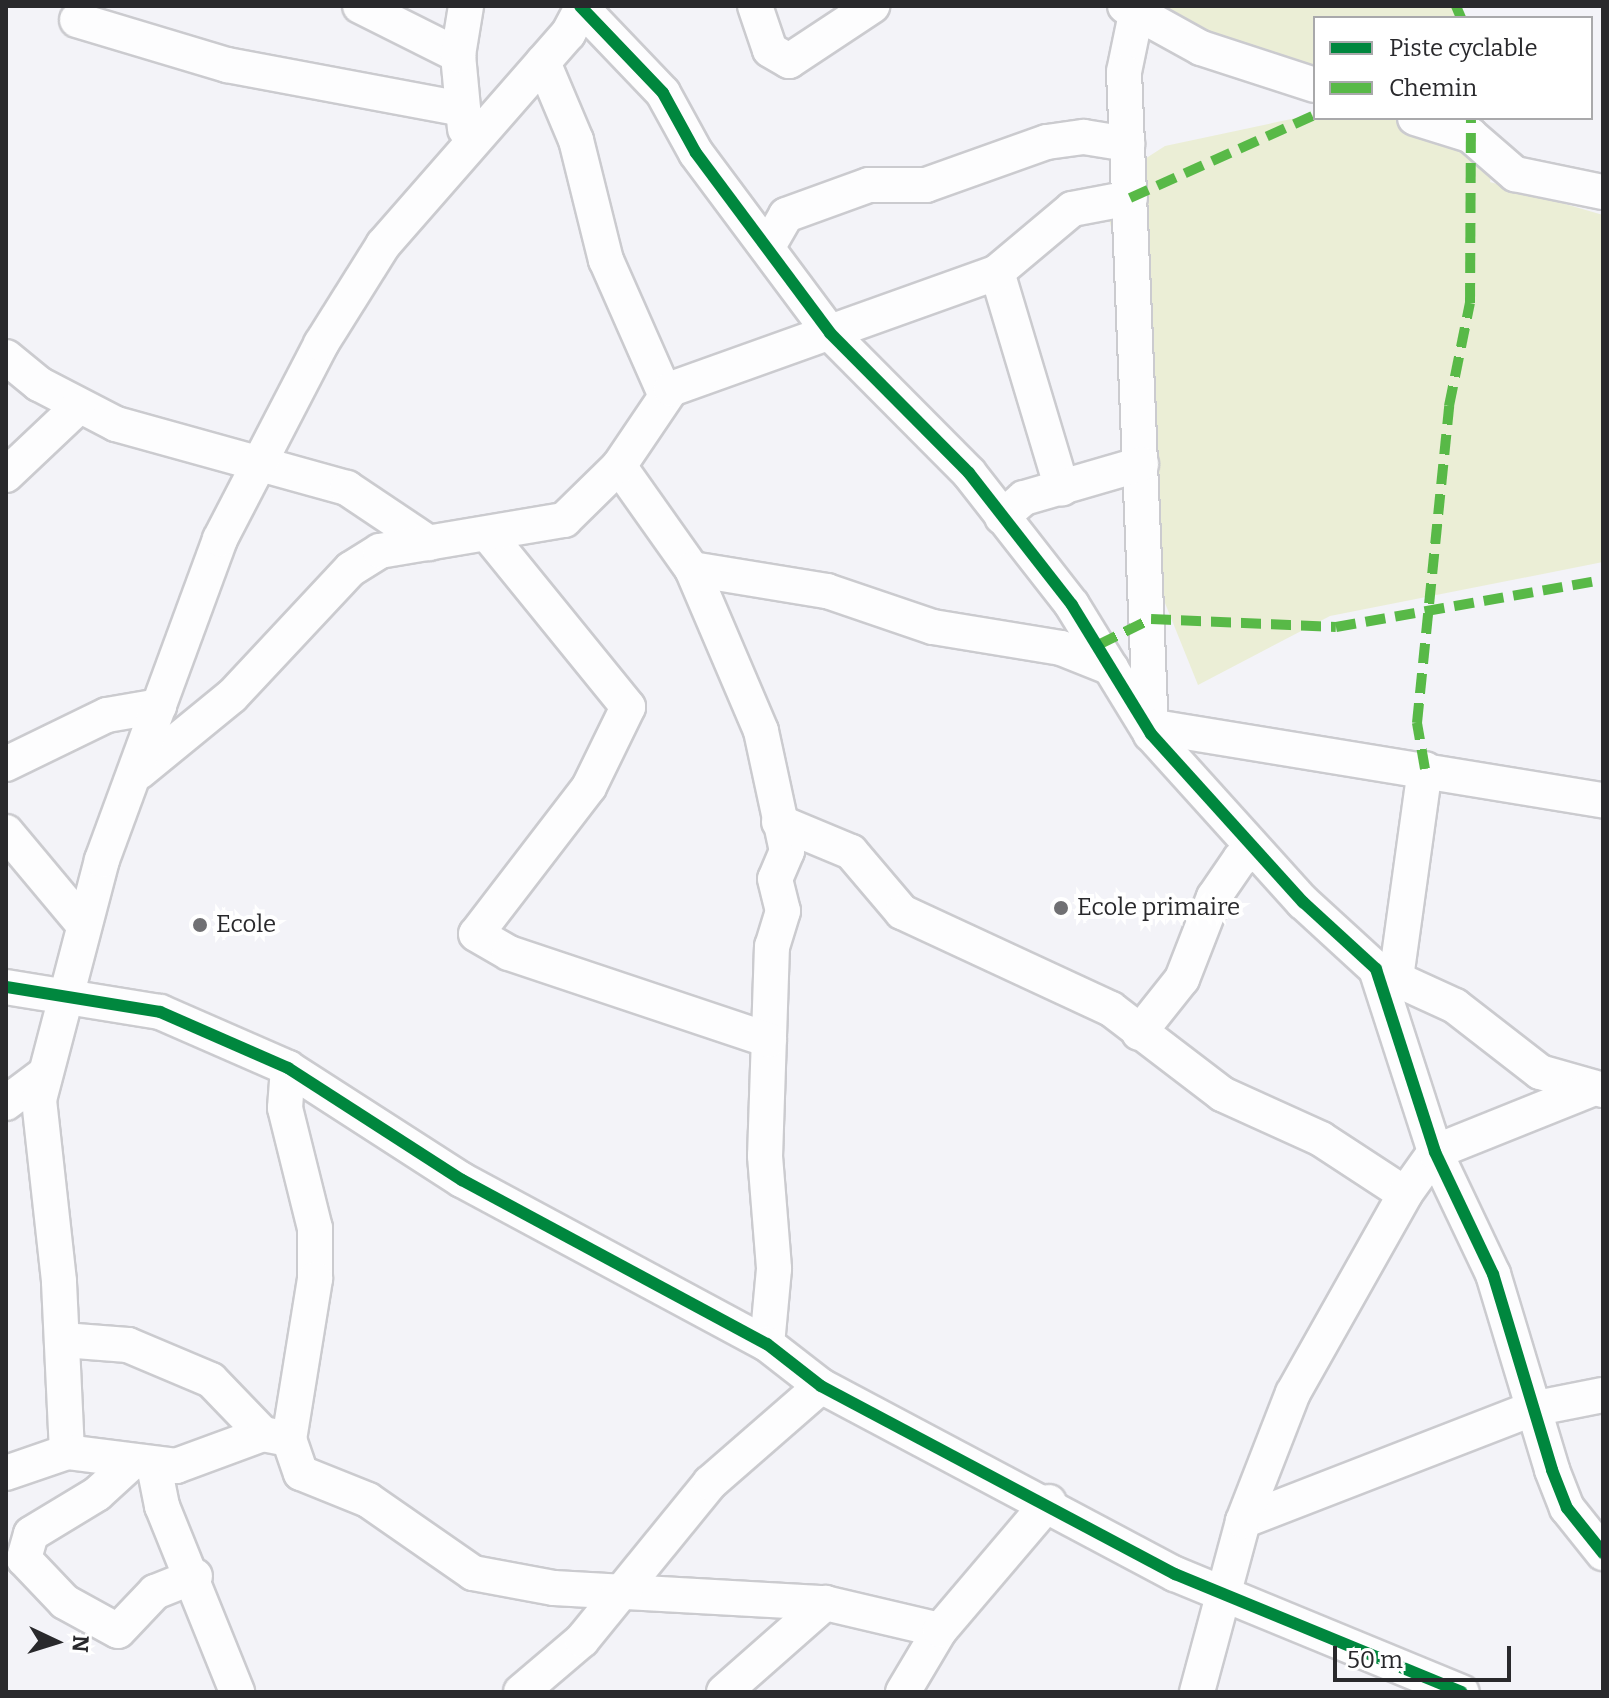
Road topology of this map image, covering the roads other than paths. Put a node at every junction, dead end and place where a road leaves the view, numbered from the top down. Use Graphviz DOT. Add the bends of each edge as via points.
graph roads {
  1 [pos="360,6"];
  2 [pos="466,6"];
  3 [pos="755,6"];
  4 [pos="872,6"];
  5 [pos="581,7"];
  6 [pos="1130,10"];
  7 [pos="77,20"];
  8 [pos="458,55"];
  9 [pos="543,62"];
  10 [pos="1313,84"];
  11 [pos="463,109"];
  12 [pos="1421,120"];
  13 [pos="466,144"];
  14 [pos="1127,144"];
  15 [pos="1603,192"];
  16 [pos="1130,198"];
  17 [pos="770,243"];
  18 [pos="997,272"];
  19 [pos="830,333"];
  20 [pos="6,357"];
  21 [pos="665,394"];
  22 [pos="78,407"];
  23 [pos="258,463"];
  24 [pos="1141,464"];
  25 [pos="619,466"];
  26 [pos="6,475"];
  27 [pos="1062,488"];
  28 [pos="1002,517"];
  29 [pos="490,537"];
  30 [pos="429,543"];
  31 [pos="692,569"];
  32 [pos="1111,668"];
  33 [pos="159,706"];
  34 [pos="1153,731"];
  35 [pos="6,764"];
  36 [pos="1425,769"];
  37 [pos="139,772"];
  38 [pos="1603,800"];
  39 [pos="779,822"];
  40 [pos="6,832"];
  41 [pos="1255,852"];
  42 [pos="82,923"];
  43 [pos="1386,974"];
  44 [pos="6,987"];
  45 [pos="60,999"];
  46 [pos="1139,1033"];
  47 [pos="769,1040"];
  48 [pos="288,1068"];
  49 [pos="42,1076"];
  50 [pos="1598,1089"];
  51 [pos="6,1103"];
  52 [pos="1435,1152"];
  53 [pos="1405,1194"];
  54 [pos="63,1340"];
  55 [pos="767,1344"];
  56 [pos="821,1386"];
  57 [pos="1603,1395"];
  58 [pos="1532,1409"];
  59 [pos="276,1436"];
  60 [pos="67,1452"];
  61 [pos="143,1464"];
  62 [pos="6,1473"];
  63 [pos="1049,1502"];
  64 [pos="1243,1521"];
  65 [pos="1603,1553"];
  66 [pos="195,1576"];
  67 [pos="622,1590"];
  68 [pos="1220,1595"];
  69 [pos="825,1603"];
  70 [pos="940,1630"];
  71 [pos="237,1692"];
  72 [pos="521,1692"];
  73 [pos="724,1692"];
  74 [pos="903,1692"];
  75 [pos="1197,1692"];
  76 [pos="1462,1692"];
  1 -- 8 [label="street"];
  2 -- 8 [label="street"];
  3 -- 4 [label="street" via="770,50 789,61"];
  5 -- 9 [label="street"];
  5 -- 17 [label="street" via="663,93 696,153"];
  6 -- 10 [label="street" via="1201,48"];
  6 -- 14 [label="street" via="1124,72"];
  7 -- 11 [label="street" via="227,65"];
  8 -- 11 [label="street"];
  9 -- 13 [label="street"];
  9 -- 21 [label="street" via="576,140 606,260"];
  11 -- 13 [label="street"];
  12 -- 15 [label="street" via="1470,135 1515,174"];
  13 -- 23 [label="street" via="383,245"];
  14 -- 16 [label="street"];
  14 -- 17 [label="street" via="1084,137 1047,142 934,183 869,185 786,215"];
  16 -- 18 [label="street" via="1072,209"];
  16 -- 24 [label="street"];
  17 -- 19 [label="street"];
  18 -- 19 [label="street"];
  18 -- 27 [label="street"];
  19 -- 21 [label="street"];
  19 -- 28 [label="street" via="969,473"];
  20 -- 22 [label="street"];
  21 -- 25 [label="street"];
  22 -- 23 [label="street"];
  22 -- 26 [label="street"];
  23 -- 30 [label="street" via="347,488"];
  23 -- 33 [label="street" via="220,539"];
  24 -- 27 [label="street"];
  24 -- 34 [label="street"];
  25 -- 29 [label="street" via="564,520"];
  25 -- 31 [label="street"];
  27 -- 28 [label="street" via="1024,498"];
  28 -- 32 [label="street"];
  29 -- 30 [label="street"];
  29 -- 47 [label="street" via="628,707 589,787 476,934 509,953"];
  30 -- 37 [label="street" via="397,544 351,569 232,696"];
  31 -- 32 [label="street" via="827,591 933,627 1061,648"];
  31 -- 39 [label="street" via="761,731"];
  32 -- 34 [label="street"];
  33 -- 35 [label="street" via="107,715"];
  33 -- 37 [label="street"];
  34 -- 36 [label="street"];
  34 -- 41 [label="street"];
  36 -- 38 [label="street"];
  36 -- 43 [label="street"];
  37 -- 42 [label="street"];
  39 -- 46 [label="street" via="851,852 902,912 1111,1009"];
  39 -- 47 [label="street" via="787,851 775,879 783,911 772,946"];
  40 -- 42 [label="street"];
  41 -- 43 [label="street"];
  41 -- 46 [label="street" via="1240,859 1214,897 1182,979"];
  42 -- 45 [label="street"];
  43 -- 50 [label="street" via="1455,1006 1540,1072"];
  43 -- 52 [label="street"];
  44 -- 45 [label="street"];
  45 -- 48 [label="street" via="160,1012"];
  45 -- 49 [label="street"];
  46 -- 53 [label="street" via="1222,1094 1321,1139"];
  47 -- 55 [label="street" via="765,1156 774,1269"];
  48 -- 55 [label="street" via="462,1180"];
  48 -- 59 [label="street" via="285,1108 315,1228 315,1279"];
  49 -- 51 [label="street"];
  49 -- 54 [label="street" via="38,1120"];
  50 -- 52 [label="street"];
  52 -- 53 [label="street"];
  52 -- 58 [label="street" via="1475,1225"];
  53 -- 64 [label="street" via="1293,1393"];
  54 -- 59 [label="street" via="128,1345 211,1380"];
  54 -- 60 [label="street"];
  55 -- 56 [label="street"];
  56 -- 63 [label="street"];
  56 -- 67 [label="street" via="710,1483"];
  57 -- 58 [label="street"];
  58 -- 64 [label="street"];
  58 -- 65 [label="street" via="1567,1508"];
  59 -- 61 [label="street" via="199,1462"];
  59 -- 67 [label="street" via="301,1473 368,1500 473,1573 554,1588"];
  60 -- 61 [label="street"];
  60 -- 62 [label="street"];
  61 -- 66 [label="street"];
  61 -- 66 [label="street" via="31,1534 24,1559 65,1602 118,1631 155,1592"];
  63 -- 68 [label="street"];
  63 -- 70 [label="street"];
  64 -- 68 [label="street"];
  66 -- 71 [label="street"];
  67 -- 69 [label="street"];
  67 -- 72 [label="street" via="582,1640"];
  68 -- 75 [label="street"];
  68 -- 76 [label="street" via="1323,1630"];
  69 -- 70 [label="street"];
  69 -- 73 [label="street"];
  70 -- 74 [label="street"];
}
